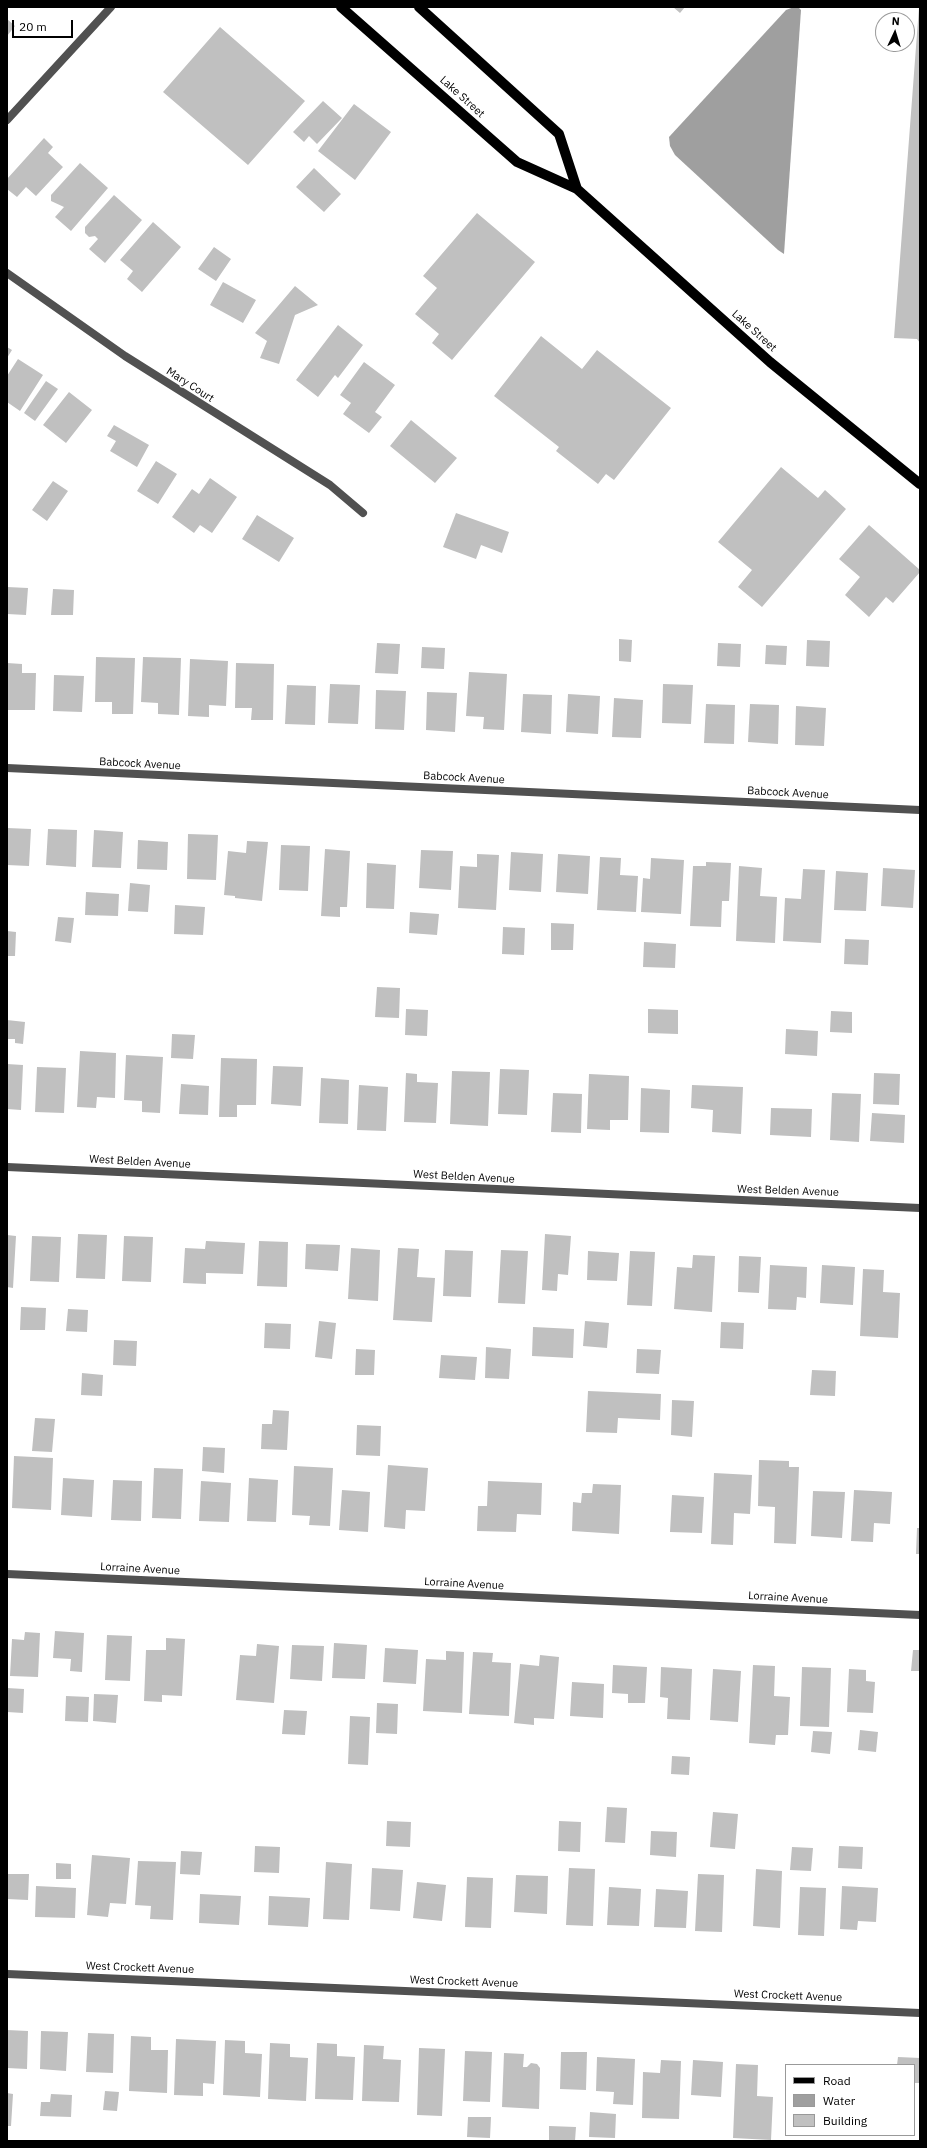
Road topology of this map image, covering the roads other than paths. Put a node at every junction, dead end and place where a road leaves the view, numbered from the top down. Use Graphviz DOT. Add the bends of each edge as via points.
graph roads {
  1 [pos="111,7"];
  2 [pos="341,7"];
  3 [pos="418,7"];
  4 [pos="7,120"];
  5 [pos="577,189"];
  6 [pos="7,274"];
  7 [pos="920,484"];
  8 [pos="363,513"];
  9 [pos="7,768"];
  10 [pos="920,810"];
  11 [pos="7,1167"];
  12 [pos="920,1208"];
  13 [pos="7,1574"];
  14 [pos="920,1615"];
  15 [pos="7,1974"];
  16 [pos="920,2012"];
  1 -- 4 [label="street"];
  2 -- 5 [label="main road, Lake Street" via="517,162"];
  3 -- 5 [label="main road" via="559,134"];
  5 -- 7 [label="main road, Lake Street" via="770,362"];
  6 -- 8 [label="street, Mary Court" via="125,356 330,486"];
  9 -- 10 [label="street, Babcock Avenue"];
  11 -- 12 [label="street, West Belden Avenue"];
  13 -- 14 [label="street, Lorraine Avenue"];
  15 -- 16 [label="street, West Crockett Avenue"];
}
